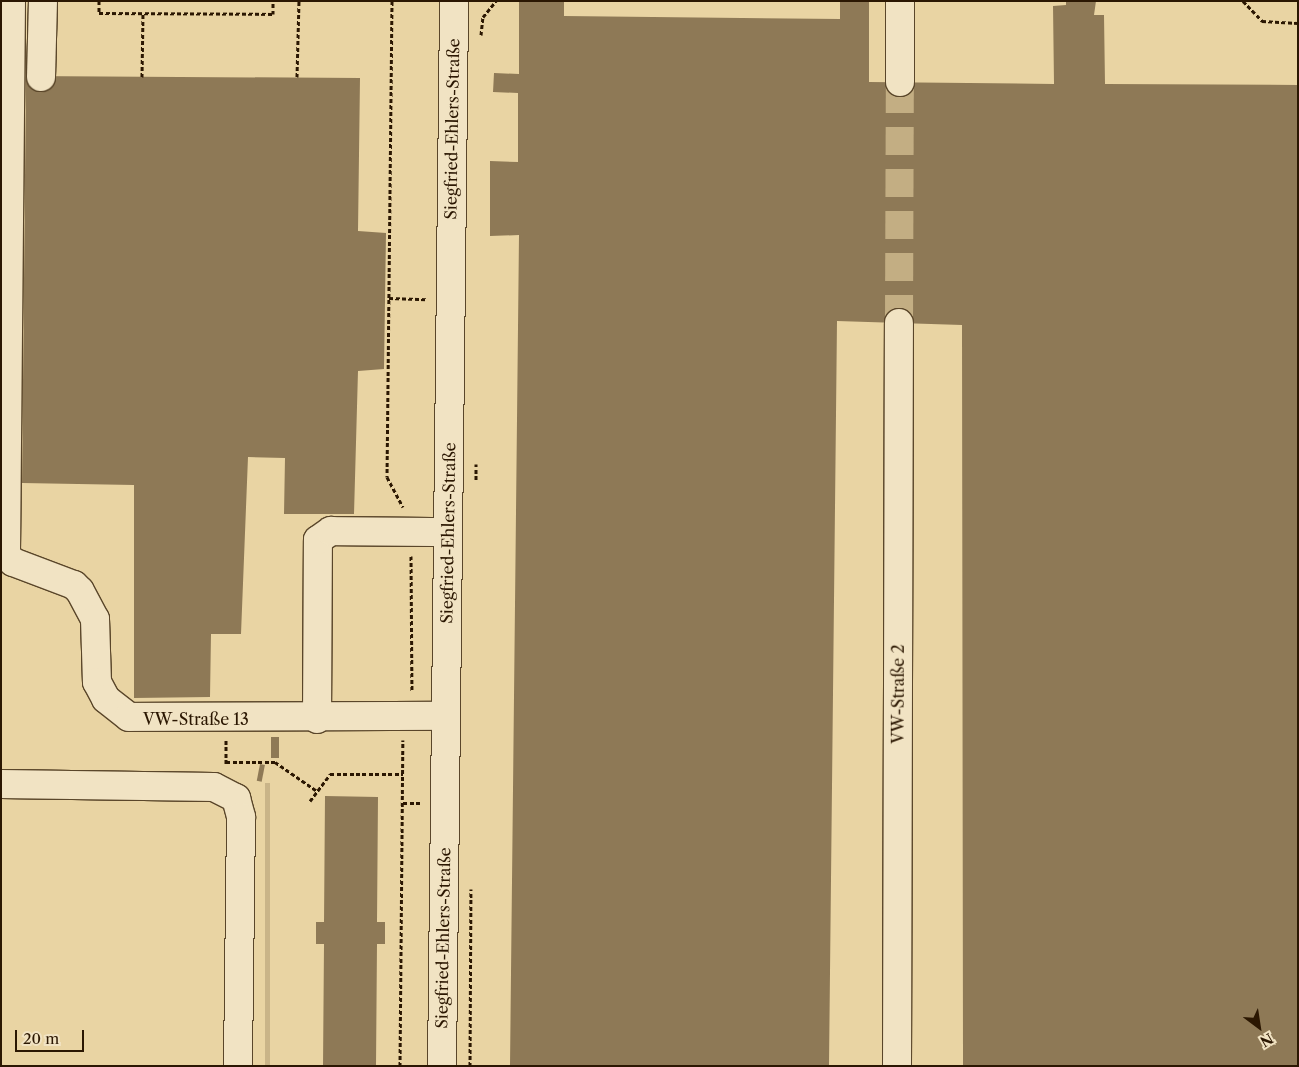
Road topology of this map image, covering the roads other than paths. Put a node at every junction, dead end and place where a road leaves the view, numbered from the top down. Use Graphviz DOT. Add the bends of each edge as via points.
graph roads {
  1 [pos="11,1"];
  2 [pos="43,1"];
  3 [pos="454,1"];
  4 [pos="900,1"];
  5 [pos="41,77"];
  6 [pos="900,82"];
  7 [pos="899,323"];
  8 [pos="447,532"];
  9 [pos="446,716"];
  10 [pos="316,719"];
  11 [pos="1,784"];
  12 [pos="238,1066"];
  13 [pos="442,1066"];
  14 [pos="897,1066"];
  1 -- 10 [label="street, VW-Straße 13" via="6,555 13,562 74,585 80,591 95,619 97,682 106,699 124,714 139,719"];
  2 -- 5 [label="street"];
  3 -- 8 [label="street, Siegfried-Ehlers-Straße"];
  4 -- 6 [label="street"];
  7 -- 14 [label="street, VW-Straße 2"];
  8 -- 9 [label="street, Siegfried-Ehlers-Straße"];
  8 -- 10 [label="street" via="331,531 318,540"];
  9 -- 10 [label="street, VW-Straße 13"];
  9 -- 13 [label="street, Siegfried-Ehlers-Straße"];
  11 -- 12 [label="street" via="214,787 236,798 241,817"];
}
